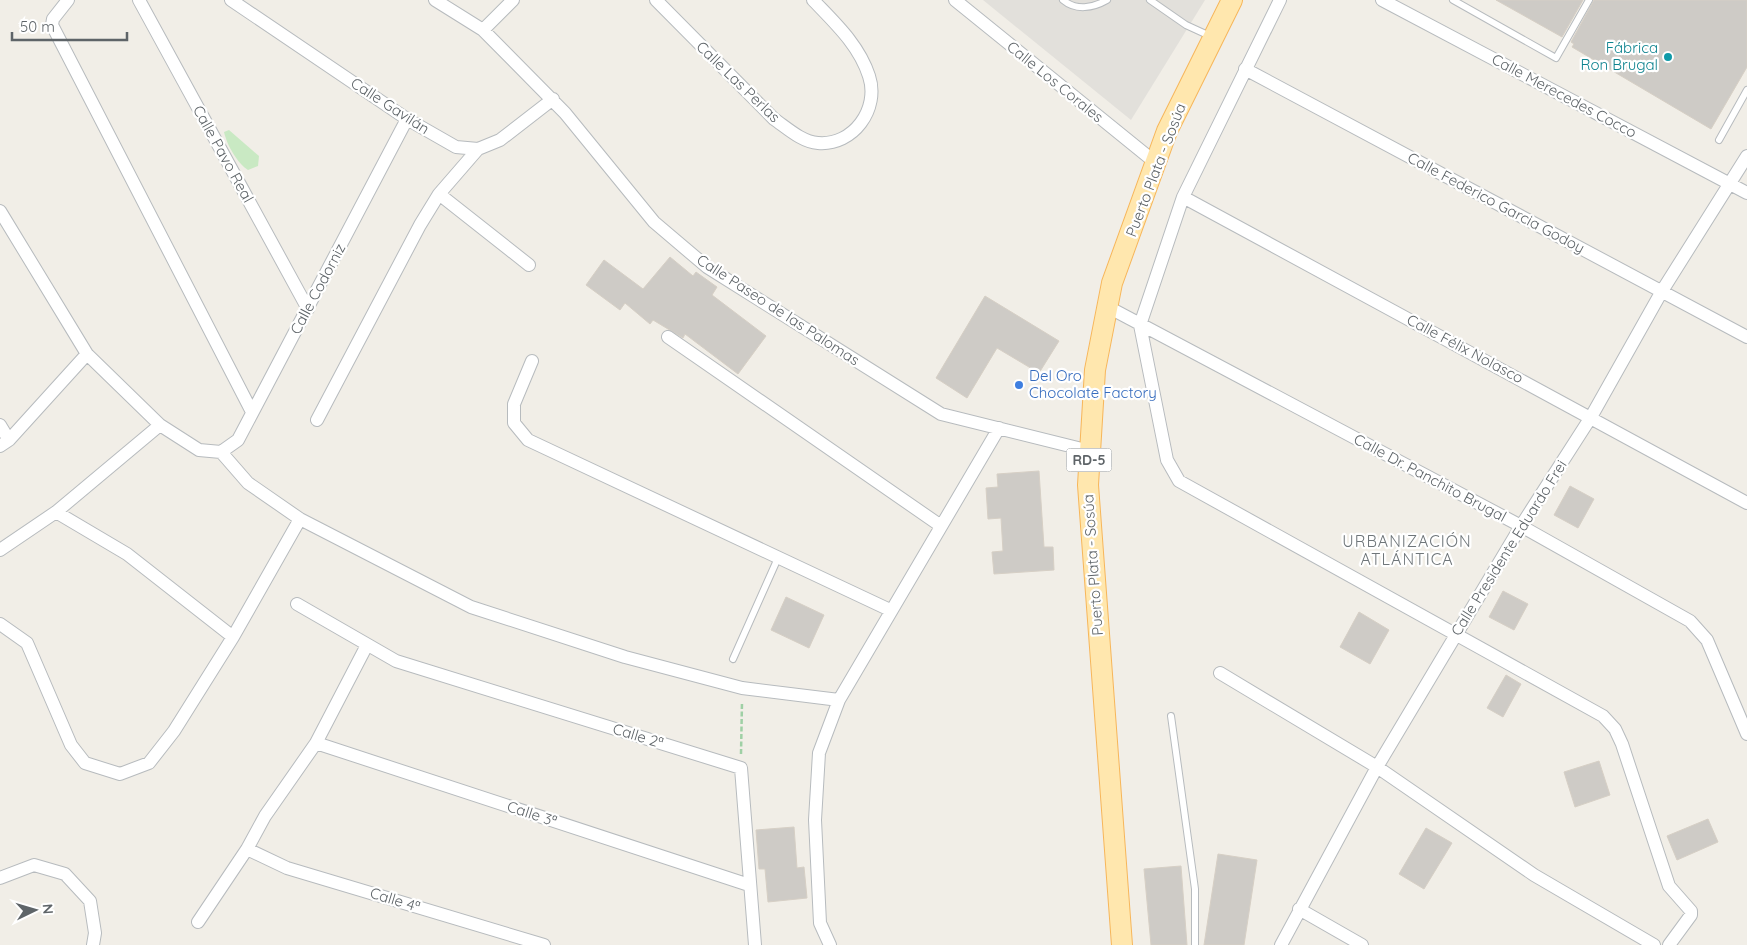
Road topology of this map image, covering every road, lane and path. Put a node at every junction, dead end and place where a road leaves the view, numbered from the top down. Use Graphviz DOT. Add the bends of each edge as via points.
graph roads {
  1 [pos="68,0"];
  2 [pos="139,0"];
  3 [pos="231,0"];
  4 [pos="435,0"];
  5 [pos="513,0"];
  6 [pos="656,0"];
  7 [pos="813,0"];
  8 [pos="956,0"];
  9 [pos="1063,0"];
  10 [pos="1107,0"];
  11 [pos="1150,0"];
  12 [pos="1232,0"];
  13 [pos="1280,0"];
  14 [pos="1382,0"];
  15 [pos="1453,0"];
  16 [pos="1589,0"];
  17 [pos="483,30"];
  18 [pos="1213,38"];
  19 [pos="1244,69"];
  20 [pos="1747,90"];
  21 [pos="553,99"];
  22 [pos="407,119"];
  23 [pos="1719,140"];
  24 [pos="478,149"];
  25 [pos="1747,156"];
  26 [pos="1156,163"];
  27 [pos="1730,184"];
  28 [pos="1747,193"];
  29 [pos="439,194"];
  30 [pos="1183,197"];
  31 [pos="0,211"];
  32 [pos="530,265"];
  33 [pos="1662,291"];
  34 [pos="1108,308"];
  35 [pos="308,309"];
  36 [pos="1140,325"];
  37 [pos="668,337"];
  38 [pos="1747,337"];
  39 [pos="87,354"];
  40 [pos="532,361"];
  41 [pos="252,412"];
  42 [pos="1591,417"];
  43 [pos="317,420"];
  44 [pos="0,425"];
  45 [pos="160,426"];
  46 [pos="999,428"];
  47 [pos="4,443"];
  48 [pos="1090,450"];
  49 [pos="221,452"];
  50 [pos="1747,503"];
  51 [pos="56,512"];
  52 [pos="300,519"];
  53 [pos="941,526"];
  54 [pos="1520,526"];
  55 [pos="0,550"];
  56 [pos="778,558"];
  57 [pos="297,604"];
  58 [pos="890,610"];
  59 [pos="0,624"];
  60 [pos="1455,636"];
  61 [pos="233,637"];
  62 [pos="367,645"];
  63 [pos="733,660"];
  64 [pos="1220,674"];
  65 [pos="742,688"];
  66 [pos="839,700"];
  67 [pos="1171,716"];
  68 [pos="1747,734"];
  69 [pos="316,743"];
  70 [pos="1377,767"];
  71 [pos="741,768"];
  72 [pos="247,849"];
  73 [pos="0,878"];
  74 [pos="749,885"];
  75 [pos="1299,909"];
  76 [pos="198,922"];
  77 [pos="93,945"];
  78 [pos="544,945"];
  79 [pos="755,945"];
  80 [pos="830,945"];
  81 [pos="1122,945"];
  82 [pos="1195,945"];
  83 [pos="1281,945"];
  84 [pos="1362,945"];
  85 [pos="1654,945"];
  86 [pos="1670,945"];
  1 -- 41 [label="street" via="52,25"];
  2 -- 35 [label="street, Calle Pavo Real"];
  3 -- 22 [label="street, Calle Gavilán"];
  4 -- 17 [label="street, Calle Paseo de las Palomas"];
  5 -- 17 [label="street"];
  6 -- 7 [label="street, Calle Las Perlas" via="774,120 817,143 840,139 859,128 870,104 870,78 861,55"];
  8 -- 26 [label="street, Calle Los Corales"];
  9 -- 10 [label="lane" via="1082,8"];
  11 -- 18 [label="lane" via="1186,25"];
  12 -- 18 [label="main road, Puerto Plata - Sosúa / RD-5"];
  13 -- 19 [label="street"];
  14 -- 27 [label="street, Calle Merecedes Cocco"];
  15 -- 16 [label="lane" via="1556,58"];
  17 -- 21 [label="street, Calle Paseo de las Palomas"];
  18 -- 26 [label="main road, Puerto Plata - Sosúa / RD-5" via="1167,131"];
  19 -- 30 [label="street"];
  19 -- 33 [label="street, Calle Federico Garcia Godoy"];
  20 -- 23 [label="lane"];
  21 -- 24 [label="street" via="500,140"];
  21 -- 46 [label="street, Calle Paseo de las Palomas" via="654,222 707,267 941,414"];
  22 -- 24 [label="street, Calle Gavilán" via="456,147"];
  22 -- 35 [label="street, Calle Codorniz"];
  24 -- 29 [label="street"];
  25 -- 27 [label="street, Calle Presidente Eduardo Frei"];
  26 -- 34 [label="main road, Puerto Plata - Sosúa / RD-5" via="1112,283"];
  27 -- 28 [label="street, Calle Merecedes Cocco"];
  27 -- 33 [label="street, Calle Presidente Eduardo Frei"];
  29 -- 32 [label="street"];
  29 -- 43 [label="street"];
  30 -- 36 [label="street"];
  30 -- 42 [label="street, Calle Félix Nolasco"];
  31 -- 39 [label="street"];
  33 -- 38 [label="street, Calle Federico Garcia Godoy"];
  33 -- 42 [label="street, Calle Presidente Eduardo Frei"];
  34 -- 36 [label="street, Calle Dr. Panchito Brugal"];
  34 -- 48 [label="main road, Puerto Plata - Sosúa / RD-5" via="1095,370"];
  35 -- 41 [label="street, Calle Codorniz"];
  36 -- 54 [label="street, Calle Dr. Panchito Brugal"];
  36 -- 60 [label="street" via="1167,460 1179,481"];
  37 -- 53 [label="street"];
  39 -- 45 [label="street"];
  39 -- 47 [label="street"];
  40 -- 56 [label="street" via="514,404 514,424 528,440"];
  41 -- 49 [label="street, Calle Codorniz" via="238,440"];
  42 -- 50 [label="street, Calle Félix Nolasco"];
  42 -- 54 [label="street, Calle Presidente Eduardo Frei"];
  44 -- 47 [label="street"];
  45 -- 49 [label="street" via="199,450"];
  45 -- 51 [label="street"];
  46 -- 48 [label="street, Calle Paseo de las Palomas"];
  46 -- 53 [label="street"];
  48 -- 81 [label="main road, Puerto Plata - Sosúa / RD-5" via="1088,485 1095,602"];
  49 -- 52 [label="street" via="248,483"];
  51 -- 55 [label="street"];
  51 -- 61 [label="street" via="127,554"];
  52 -- 61 [label="street"];
  52 -- 65 [label="street" via="471,607 625,657"];
  53 -- 58 [label="street"];
  54 -- 60 [label="street, Calle Presidente Eduardo Frei"];
  54 -- 68 [label="street, Calle Dr. Panchito Brugal" via="1690,621 1707,640"];
  56 -- 58 [label="street"];
  56 -- 63 [label="lane"];
  57 -- 62 [label="street, Calle 2ª"];
  58 -- 66 [label="street"];
  59 -- 61 [label="street" via="27,643 71,745 85,763 120,774 149,763 174,731"];
  60 -- 70 [label="street, Calle Presidente Eduardo Frei"];
  60 -- 86 [label="street" via="1603,716 1615,729 1669,886 1691,911"];
  62 -- 69 [label="street"];
  62 -- 71 [label="street, Calle 2ª" via="396,661"];
  64 -- 70 [label="street"];
  65 -- 66 [label="street"];
  65 -- 71 [label="path"];
  66 -- 80 [label="street" via="819,753 815,820 820,923"];
  67 -- 82 [label="lane" via="1195,889"];
  69 -- 72 [label="street" via="265,816"];
  69 -- 74 [label="street, Calle 3ª"];
  70 -- 75 [label="street, Calle Presidente Eduardo Frei"];
  70 -- 85 [label="street" via="1534,875"];
  71 -- 74 [label="street"];
  72 -- 76 [label="street"];
  72 -- 78 [label="street, Calle 4ª" via="287,868"];
  73 -- 77 [label="street" via="34,865 65,874 90,901 95,933"];
  74 -- 79 [label="street"];
  75 -- 83 [label="street, Calle Presidente Eduardo Frei"];
  75 -- 84 [label="street"];
}
